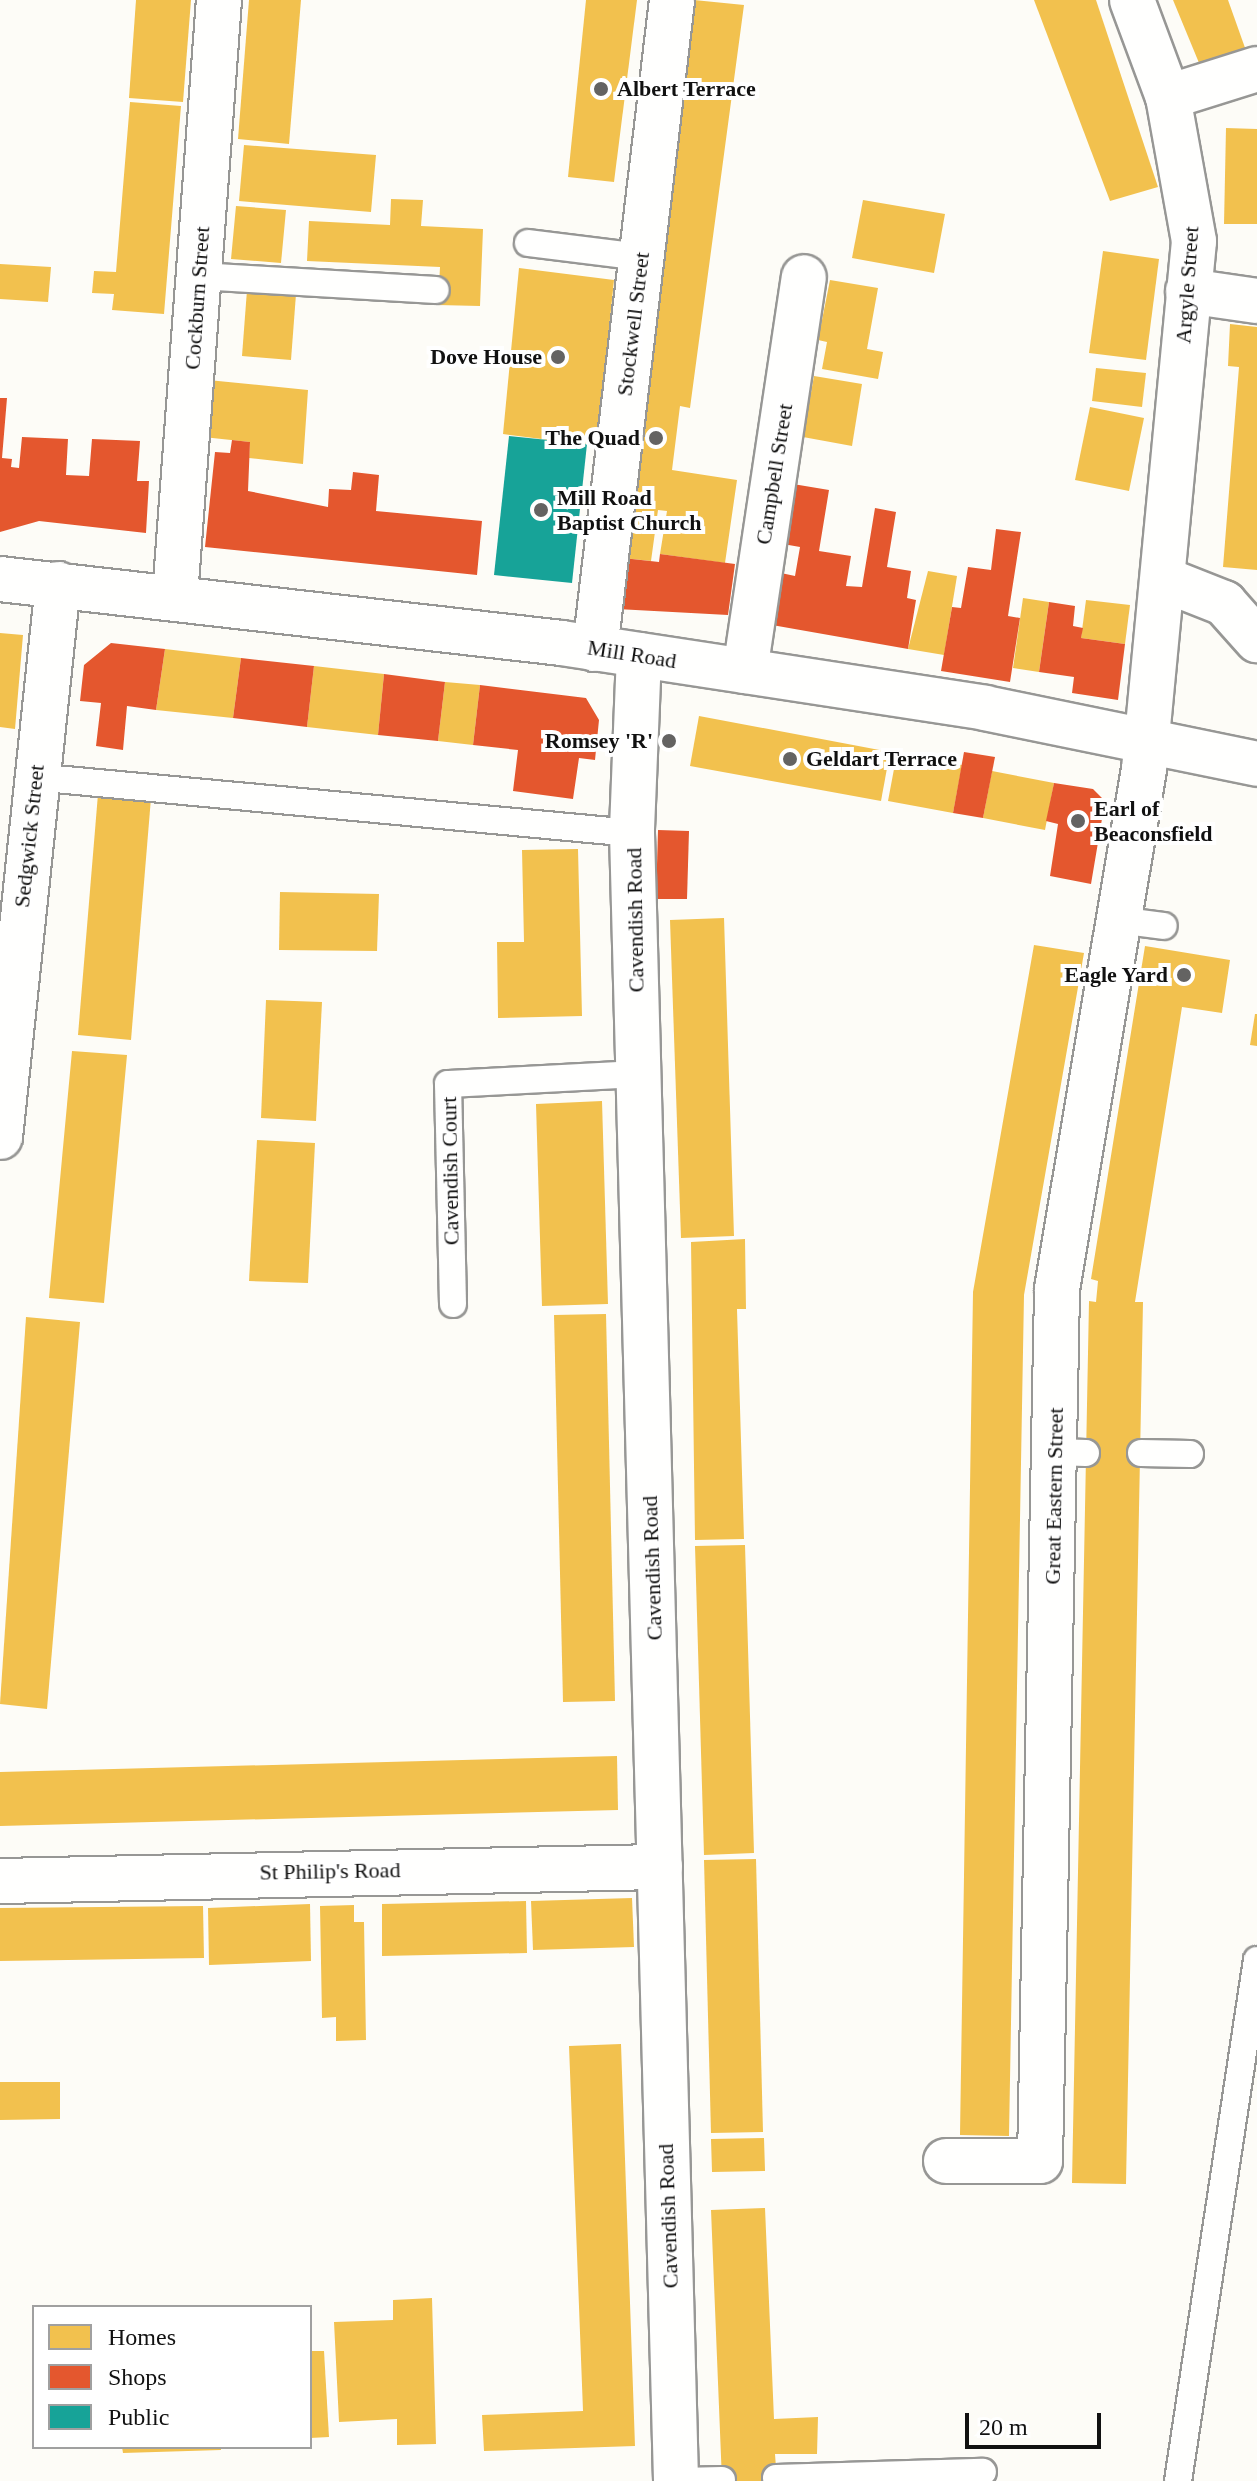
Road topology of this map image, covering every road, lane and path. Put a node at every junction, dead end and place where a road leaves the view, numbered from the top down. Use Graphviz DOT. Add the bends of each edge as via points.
graph roads {
  1 [pos="219,0"];
  2 [pos="672,0"];
  3 [pos="1132,0"];
  4 [pos="1257,69"];
  5 [pos="1168,97"];
  6 [pos="528,243"];
  7 [pos="641,257"];
  8 [pos="199,276"];
  9 [pos="804,277"];
  10 [pos="436,290"];
  11 [pos="1188,291"];
  12 [pos="1257,301"];
  13 [pos="0,579"];
  14 [pos="1163,579"];
  15 [pos="58,584"];
  16 [pos="175,596"];
  17 [pos="1257,640"];
  18 [pos="595,649"];
  19 [pos="639,655"];
  20 [pos="745,671"];
  21 [pos="1147,743"];
  22 [pos="1257,764"];
  23 [pos="34,777"];
  24 [pos="632,833"];
  25 [pos="11,915"];
  26 [pos="1118,920"];
  27 [pos="1164,926"];
  28 [pos="639,1074"];
  29 [pos="0,1137"];
  30 [pos="453,1304"];
  31 [pos="1141,1453"];
  32 [pos="1190,1454"];
  33 [pos="660,1867"];
  34 [pos="0,1881"];
  35 [pos="1257,1960"];
  36 [pos="946,2161"];
  37 [pos="983,2472"];
  38 [pos="776,2478"];
  39 [pos="722,2480"];
  40 [pos="679,2481"];
  41 [pos="1178,2481"];
  1 -- 8 [label="street, Cockburn Street"];
  2 -- 7 [label="street, Stockwell Street"];
  3 -- 5 [label="street, Argyle Street"];
  4 -- 5 [label="street"];
  5 -- 11 [label="street, Argyle Street" via="1194,241"];
  6 -- 7 [label="lane"];
  7 -- 18 [label="street, Stockwell Street"];
  8 -- 10 [label="lane"];
  8 -- 16 [label="street, Cockburn Street"];
  9 -- 20 [label="street, Campbell Street"];
  11 -- 12 [label="street"];
  11 -- 14 [label="street, Argyle Street"];
  13 -- 15 [label="street, Mill Road"];
  14 -- 17 [label="street" via="1224,603"];
  14 -- 21 [label="street, Argyle Street"];
  15 -- 16 [label="street, Mill Road"];
  15 -- 23 [label="street, Sedgwick Street"];
  16 -- 18 [label="street, Mill Road"];
  18 -- 19 [label="street, Mill Road"];
  19 -- 20 [label="street, Mill Road"];
  19 -- 24 [label="street, Cavendish Road"];
  20 -- 21 [label="street, Mill Road" via="985,708"];
  21 -- 22 [label="street, Mill Road"];
  21 -- 26 [label="street, Great Eastern Street"];
  23 -- 24 [label="lane"];
  23 -- 25 [label="street, Sedgwick Street" via="25,870"];
  24 -- 28 [label="street, Cavendish Road"];
  25 -- 29 [label="street, Sedgwick Street"];
  26 -- 27 [label="lane"];
  26 -- 36 [label="street, Great Eastern Street" via="1057,1289 1071,1453 1040,2161"];
  28 -- 30 [label="lane, Cavendish Court" via="448,1084"];
  28 -- 33 [label="street, Cavendish Road"];
  31 -- 32 [label="lane"];
  33 -- 34 [label="street, St Philip's Road" via="556,1865"];
  33 -- 40 [label="street, Cavendish Road"];
  35 -- 41 [label="lane"];
  37 -- 38 [label="lane"];
  39 -- 40 [label="lane"];
}
